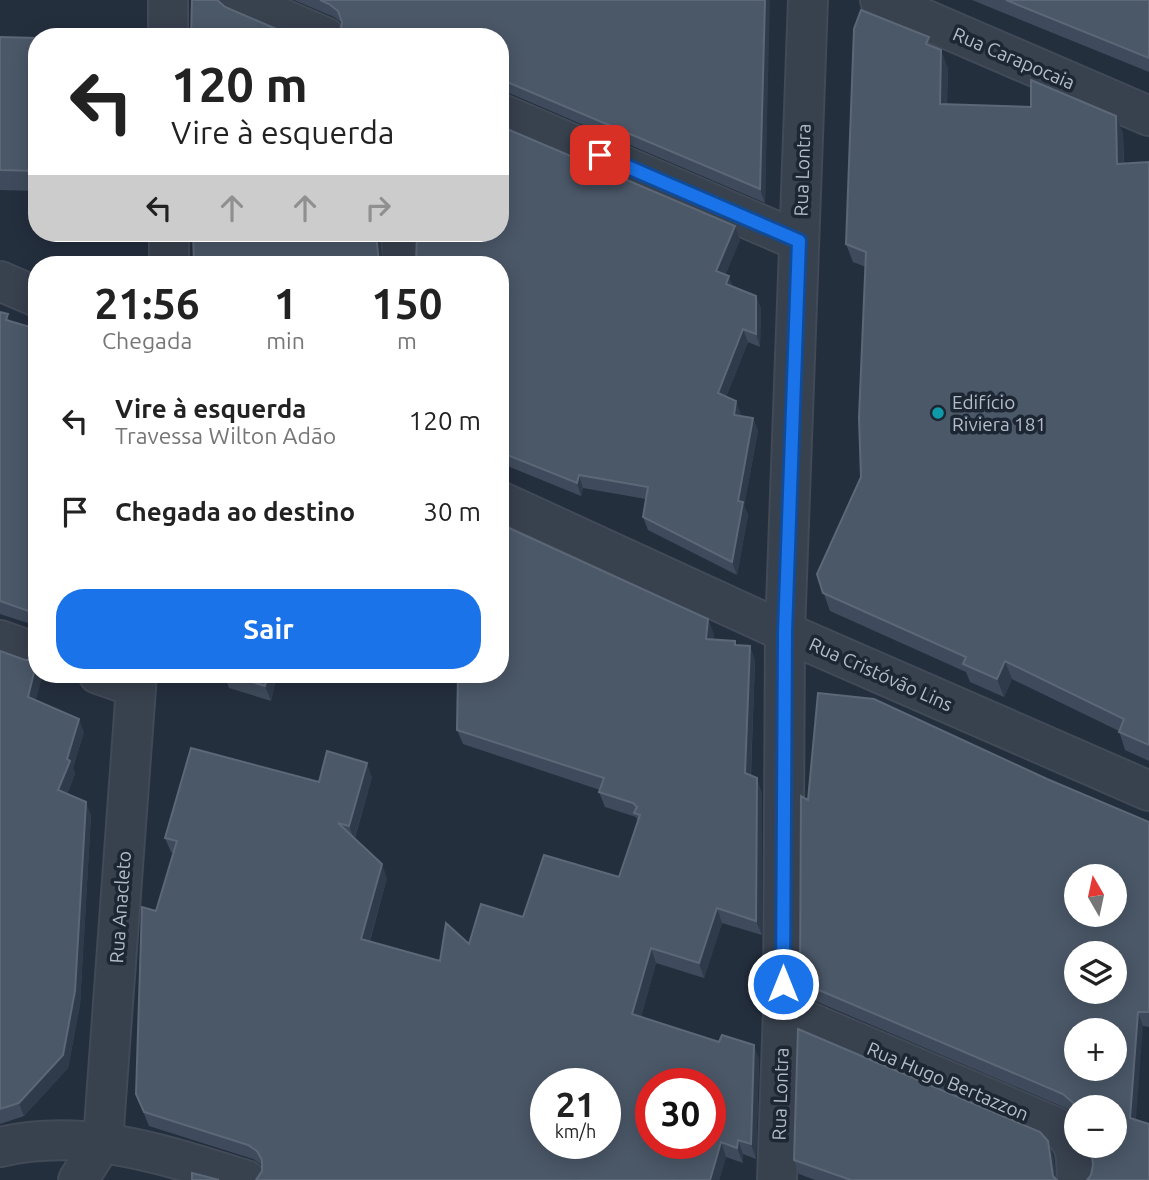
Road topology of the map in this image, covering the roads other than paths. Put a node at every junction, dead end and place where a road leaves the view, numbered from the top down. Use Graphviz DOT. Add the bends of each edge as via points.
graph roads {
  1 [pos="168,0"];
  2 [pos="239,0"];
  3 [pos="808,0"];
  4 [pos="880,0"];
  5 [pos="168,28"];
  6 [pos="304,28"];
  7 [pos="1149,116"];
  8 [pos="509,117"];
  9 [pos="799,241"];
  10 [pos="0,281"];
  11 [pos="28,293"];
  12 [pos="509,505"];
  13 [pos="785,632"];
  14 [pos="0,640"];
  15 [pos="28,650"];
  16 [pos="136,683"];
  17 [pos="1149,790"];
  18 [pos="783,1011"];
  19 [pos="103,1141"];
  20 [pos="0,1147"];
  21 [pos="78,1180"];
  22 [pos="246,1180"];
  23 [pos="776,1180"];
  24 [pos="1077,1180"];
  1 -- 5 [label="street"];
  2 -- 6 [label="street"];
  3 -- 9 [label="street, Rua Lontra"];
  4 -- 7 [label="street, Rua Carapocaia"];
  8 -- 9 [label="street"];
  9 -- 13 [label="street, Rua Lontra"];
  10 -- 11 [label="street"];
  12 -- 13 [label="street, Rua Cristóvão Lins"];
  13 -- 17 [label="street, Rua Cristóvão Lins"];
  13 -- 18 [label="street, Rua Lontra"];
  14 -- 15 [label="street"];
  16 -- 19 [label="street, Rua Anacleto"];
  18 -- 23 [label="street, Rua Lontra"];
  18 -- 24 [label="street, Rua Hugo Bertazzon" via="1056,1127 1074,1143"];
  19 -- 20 [label="street" via="27,1141"];
  19 -- 21 [label="street"];
  19 -- 22 [label="street"];
}
